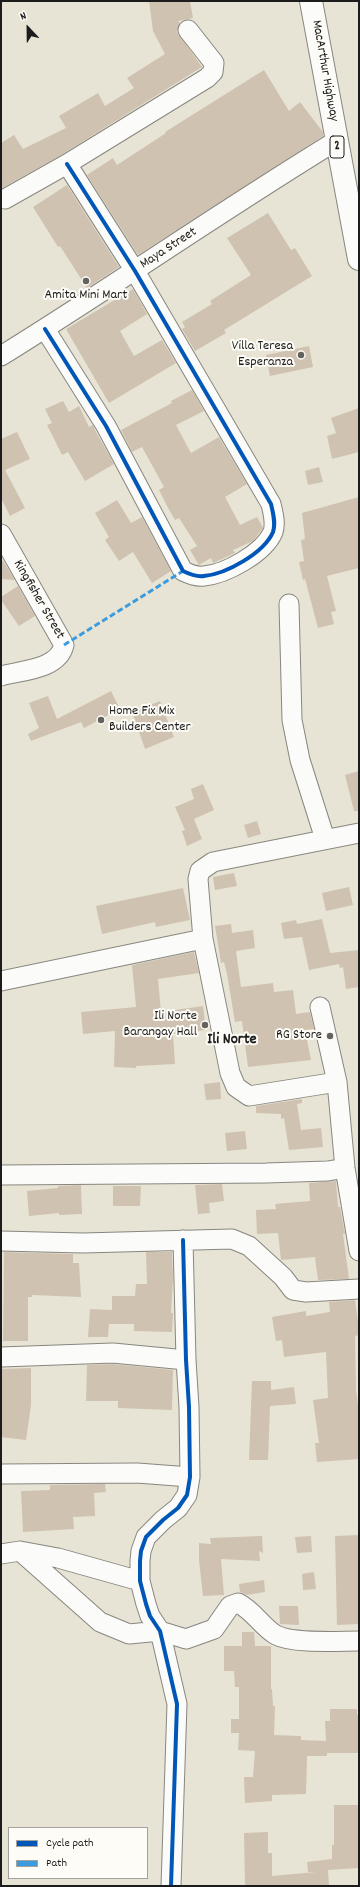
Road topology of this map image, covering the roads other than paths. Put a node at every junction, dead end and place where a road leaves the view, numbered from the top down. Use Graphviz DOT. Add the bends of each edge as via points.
graph roads {
  1 [pos="311,1"];
  2 [pos="188,30"];
  3 [pos="336,142"];
  4 [pos="67,164"];
  5 [pos="5,199"];
  6 [pos="359,259"];
  7 [pos="135,271"];
  8 [pos="45,329"];
  9 [pos="1,356"];
  10 [pos="1,534"];
  11 [pos="289,604"];
  12 [pos="1,676"];
  13 [pos="359,833"];
  14 [pos="325,839"];
  15 [pos="203,939"];
  16 [pos="1,981"];
  17 [pos="320,1007"];
  18 [pos="337,1082"];
  19 [pos="345,1168"];
  20 [pos="1,1175"];
  21 [pos="183,1240"];
  22 [pos="1,1241"];
  23 [pos="359,1251"];
  24 [pos="359,1289"];
  25 [pos="1,1357"];
  26 [pos="186,1360"];
  27 [pos="1,1474"];
  28 [pos="190,1476"];
  29 [pos="20,1551"];
  30 [pos="1,1554"];
  31 [pos="140,1580"];
  32 [pos="160,1631"];
  33 [pos="359,1641"];
  34 [pos="171,1886"];
  1 -- 3 [label="highway, MacArthur Highway / 2"];
  2 -- 4 [label="street" via="214,63 210,76"];
  3 -- 6 [label="highway, MacArthur Highway / 2"];
  3 -- 7 [label="street, Maya Street" via="273,180"];
  4 -- 5 [label="street"];
  4 -- 7 [label="street"];
  7 -- 8 [label="street, Maya Street"];
  7 -- 8 [label="street" via="271,504 274,516 273,532 254,554 228,570 212,575 202,576 183,571 106,426"];
  8 -- 9 [label="street, Maya Street"];
  10 -- 12 [label="street, Kingfisher Street" via="64,645 62,652 54,661"];
  11 -- 14 [label="street" via="292,720 300,760"];
  13 -- 14 [label="street"];
  14 -- 15 [label="street" via="213,862 206,866 200,871 198,878"];
  15 -- 16 [label="street"];
  15 -- 18 [label="street" via="230,1073 236,1087 249,1096"];
  17 -- 18 [label="street"];
  18 -- 19 [label="street"];
  19 -- 20 [label="street" via="328,1171 259,1173"];
  19 -- 23 [label="street"];
  21 -- 22 [label="street" via="83,1243"];
  21 -- 24 [label="street" via="232,1239 249,1246 283,1277 293,1290 306,1292"];
  21 -- 26 [label="street"];
  25 -- 26 [label="street" via="112,1353"];
  26 -- 28 [label="street"];
  27 -- 28 [label="street" via="137,1473"];
  28 -- 31 [label="street" via="187,1495 178,1508 146,1537 141,1551"];
  29 -- 30 [label="street"];
  29 -- 31 [label="street" via="58,1558"];
  29 -- 32 [label="street" via="100,1622 129,1634"];
  31 -- 32 [label="street" via="150,1616"];
  32 -- 33 [label="street" via="186,1639 214,1629 230,1606 238,1603 276,1634 291,1639"];
  32 -- 34 [label="street" via="177,1704"];
}
